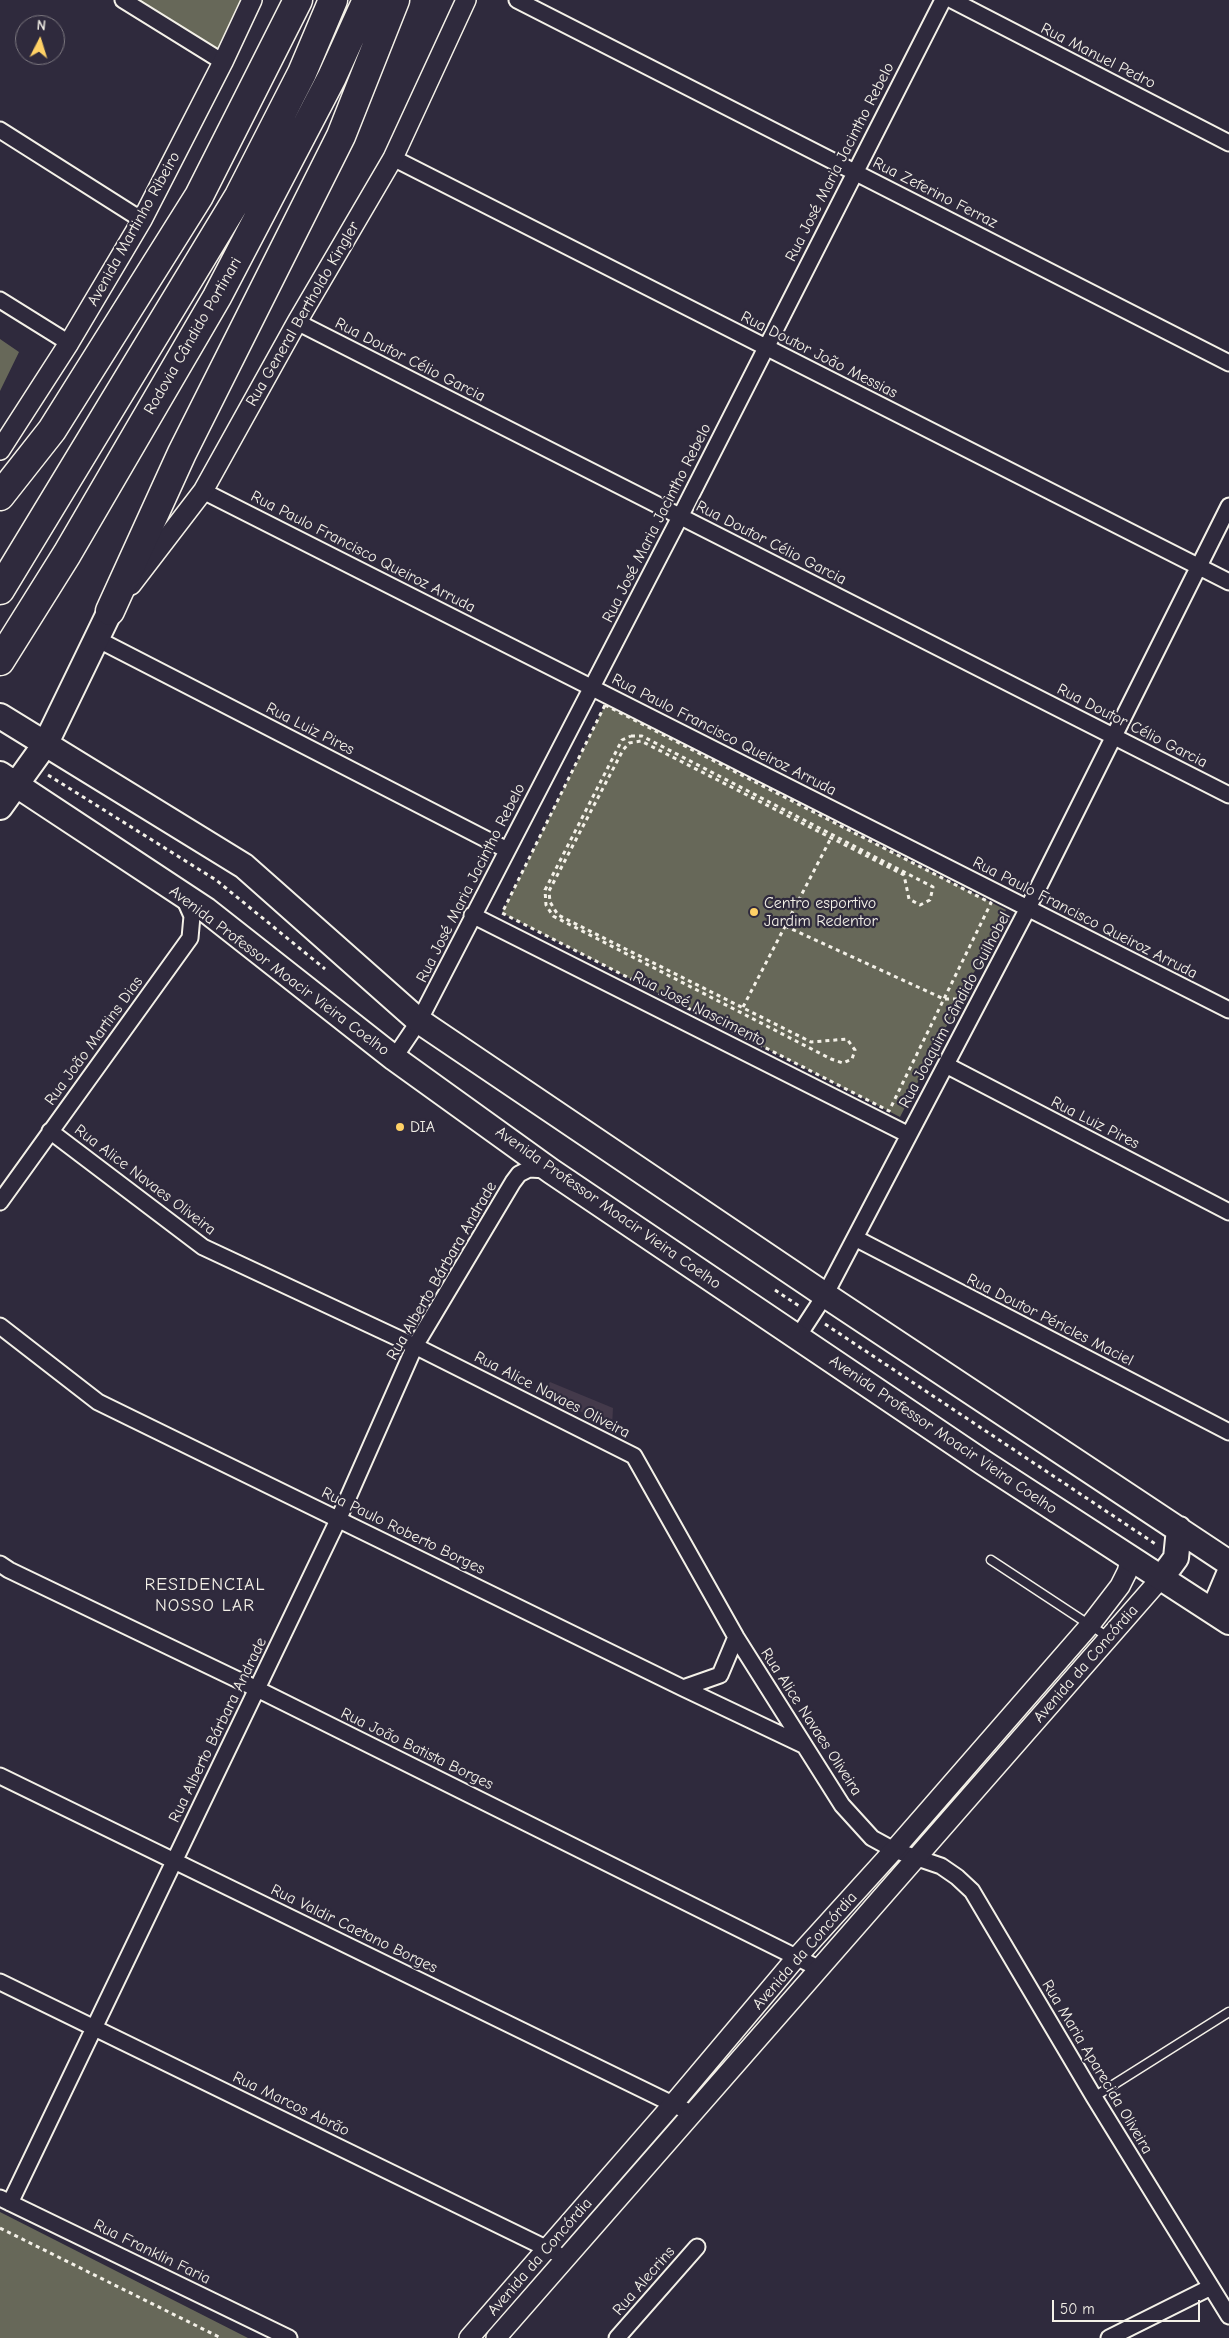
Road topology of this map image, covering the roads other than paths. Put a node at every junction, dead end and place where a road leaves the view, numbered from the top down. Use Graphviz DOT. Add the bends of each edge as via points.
graph roads {
  1 [pos="124,0"];
  2 [pos="252,0"];
  3 [pos="298,0"];
  4 [pos="333,0"];
  5 [pos="367,0"];
  6 [pos="395,0"];
  7 [pos="466,0"];
  8 [pos="517,0"];
  9 [pos="943,0"];
  10 [pos="952,0"];
  11 [pos="224,62"];
  12 [pos="0,130"];
  13 [pos="1229,143"];
  14 [pos="393,158"];
  15 [pos="854,172"];
  16 [pos="142,220"];
  17 [pos="0,300"];
  18 [pos="297,322"];
  19 [pos="70,343"];
  20 [pos="766,347"];
  21 [pos="1229,363"];
  22 [pos="0,450"];
  23 [pos="203,491"];
  24 [pos="0,496"];
  25 [pos="1229,506"];
  26 [pos="680,517"];
  27 [pos="1198,567"];
  28 [pos="1229,582"];
  29 [pos="0,590"];
  30 [pos="110,611"];
  31 [pos="97,639"];
  32 [pos="0,661"];
  33 [pos="591,687"];
  34 [pos="3,718"];
  35 [pos="1112,736"];
  36 [pos="46,743"];
  37 [pos="9,779"];
  38 [pos="1229,795"];
  39 [pos="0,807"];
  40 [pos="507,850"];
  41 [pos="182,895"];
  42 [pos="1028,908"];
  43 [pos="472,915"];
  44 [pos="1229,1010"];
  45 [pos="419,1021"];
  46 [pos="394,1058"];
  47 [pos="946,1065"];
  48 [pos="50,1131"];
  49 [pos="909,1134"];
  50 [pos="551,1171"];
  51 [pos="0,1202"];
  52 [pos="1229,1212"];
  53 [pos="855,1238"];
  54 [pos="825,1295"];
  55 [pos="0,1326"];
  56 [pos="797,1338"];
  57 [pos="415,1346"];
  58 [pos="1229,1432"];
  59 [pos="339,1518"];
  60 [pos="1179,1529"];
  61 [pos="1131,1558"];
  62 [pos="991,1560"];
  63 [pos="1229,1563"];
  64 [pos="0,1564"];
  65 [pos="1229,1574"];
  66 [pos="1162,1577"];
  67 [pos="1224,1618"];
  68 [pos="1090,1625"];
  69 [pos="736,1637"];
  70 [pos="1108,1637"];
  71 [pos="683,1688"];
  72 [pos="257,1689"];
  73 [pos="804,1745"];
  74 [pos="0,1776"];
  75 [pos="894,1850"];
  76 [pos="917,1857"];
  77 [pos="175,1860"];
  78 [pos="796,1958"];
  79 [pos="818,1968"];
  80 [pos="0,1982"];
  81 [pos="1229,2012"];
  82 [pos="94,2028"];
  83 [pos="721,2047"];
  84 [pos="739,2059"];
  85 [pos="1094,2097"];
  86 [pos="673,2104"];
  87 [pos="693,2114"];
  88 [pos="5,2201"];
  89 [pos="697,2247"];
  90 [pos="548,2249"];
  91 [pos="566,2259"];
  92 [pos="1211,2287"];
  93 [pos="1229,2316"];
  94 [pos="289,2338"];
  95 [pos="469,2338"];
  96 [pos="496,2338"];
  97 [pos="617,2338"];
  98 [pos="1109,2338"];
  1 -- 11 [label="street"];
  2 -- 11 [label="street, Avenida Martinho Ribeiro"];
  3 -- 24 [label="highway" via="199,196 52,430"];
  4 -- 29 [label="highway, Rodovia Cândido Portinari" via="302,73 239,196"];
  5 -- 32 [label="highway, Rodovia Cândido Portinari" via="332,77 217,297 67,554"];
  6 -- 30 [label="highway" via="341,136 182,453"];
  7 -- 14 [label="street, Rua General Bertholdo Kingler"];
  8 -- 15 [label="street, Rua Zeferino Ferraz"];
  9 -- 15 [label="street, Rua José Maria Jacintho Rebelo"];
  10 -- 13 [label="street, Rua Manuel Pedro"];
  11 -- 16 [label="street, Avenida Martinho Ribeiro"];
  12 -- 16 [label="street"];
  14 -- 18 [label="street, Rua General Bertholdo Kingler"];
  14 -- 20 [label="street, Rua Doutor João Messias"];
  15 -- 20 [label="street, Rua José Maria Jacintho Rebelo"];
  15 -- 21 [label="street, Rua Zeferino Ferraz"];
  16 -- 19 [label="street, Avenida Martinho Ribeiro"];
  17 -- 19 [label="street"];
  18 -- 23 [label="street, Rua General Bertholdo Kingler"];
  18 -- 26 [label="street, Rua Doutor Célio Garcia"];
  19 -- 22 [label="street, Avenida Martinho Ribeiro"];
  20 -- 26 [label="street, Rua José Maria Jacintho Rebelo"];
  20 -- 27 [label="street, Rua Doutor João Messias"];
  23 -- 30 [label="street, Rua General Bertholdo Kingler"];
  23 -- 33 [label="street, Rua Paulo Francisco Queiroz Arruda"];
  25 -- 27 [label="street, Rua Joaquim Cândido Guilhobel"];
  26 -- 33 [label="street, Rua José Maria Jacintho Rebelo"];
  26 -- 35 [label="street, Rua Doutor Célio Garcia"];
  27 -- 28 [label="street, Rua Doutor João Messias"];
  27 -- 35 [label="street, Rua Joaquim Cândido Guilhobel"];
  30 -- 31 [label="main road"];
  31 -- 36 [label="main road"];
  31 -- 40 [label="street, Rua Luiz Pires"];
  33 -- 40 [label="street, Rua José Maria Jacintho Rebelo"];
  33 -- 42 [label="street, Rua Paulo Francisco Queiroz Arruda"];
  34 -- 36 [label="main road"];
  35 -- 38 [label="street, Rua Doutor Célio Garcia"];
  35 -- 42 [label="street, Rua Joaquim Cândido Guilhobel"];
  36 -- 37 [label="main road"];
  36 -- 45 [label="main road" via="244,866"];
  37 -- 39 [label="main road"];
  37 -- 41 [label="main road, Avenida Professor Moacir Vieira Coelho"];
  40 -- 43 [label="street, Rua José Maria Jacintho Rebelo"];
  41 -- 46 [label="main road, Avenida Professor Moacir Vieira Coelho" via="206,910"];
  41 -- 48 [label="street, Rua João Martins Dias" via="192,916 190,938"];
  42 -- 44 [label="street, Rua Paulo Francisco Queiroz Arruda"];
  42 -- 47 [label="street, Rua Joaquim Cândido Guilhobel"];
  43 -- 45 [label="street, Rua José Maria Jacintho Rebelo"];
  43 -- 49 [label="street, Rua José Nascimento"];
  45 -- 46 [label="street, Rua José Maria Jacintho Rebelo"];
  45 -- 54 [label="main road"];
  46 -- 50 [label="main road, Avenida Professor Moacir Vieira Coelho"];
  47 -- 49 [label="street, Rua Joaquim Cândido Guilhobel"];
  47 -- 52 [label="street, Rua Luiz Pires"];
  48 -- 51 [label="street, Rua João Martins Dias"];
  48 -- 57 [label="street, Rua Alice Navaes Oliveira" via="203,1247"];
  49 -- 53 [label="street, Rua Joaquim Cândido Guilhobel"];
  50 -- 56 [label="main road, Avenida Professor Moacir Vieira Coelho"];
  50 -- 57 [label="street, Rua Alberto Bárbara Andrade" via="529,1169 513,1182"];
  53 -- 54 [label="street, Rua Joaquim Cândido Guilhobel"];
  53 -- 58 [label="street, Rua Doutor Péricles Maciel"];
  54 -- 56 [label="street, Rua Joaquim Cândido Guilhobel"];
  54 -- 60 [label="main road"];
  55 -- 59 [label="street, Rua Paulo Roberto Borges" via="98,1402"];
  56 -- 61 [label="main road, Avenida Professor Moacir Vieira Coelho"];
  57 -- 59 [label="street, Rua Alberto Bárbara Andrade"];
  57 -- 69 [label="street, Rua Alice Navaes Oliveira" via="634,1456"];
  59 -- 71 [label="street, Rua Paulo Roberto Borges"];
  59 -- 72 [label="street, Rua Alberto Bárbara Andrade"];
  60 -- 63 [label="main road"];
  60 -- 66 [label="main road" via="1176,1558"];
  61 -- 66 [label="main road, Avenida Professor Moacir Vieira Coelho"];
  61 -- 68 [label="street, Avenida da Concórdia" via="1120,1586"];
  62 -- 68 [label="lane"];
  64 -- 72 [label="street, Rua João Batista Borges"];
  65 -- 67 [label="main road" via="1218,1600"];
  66 -- 67 [label="main road, Avenida Professor Moacir Vieira Coelho"];
  66 -- 70 [label="street, Avenida da Concórdia"];
  68 -- 70 [label="lane"];
  68 -- 75 [label="street, Avenida da Concórdia"];
  69 -- 71 [label="street" via="720,1675"];
  69 -- 73 [label="street, Rua Alice Navaes Oliveira"];
  70 -- 76 [label="street, Avenida da Concórdia"];
  71 -- 73 [label="street, Rua Paulo Roberto Borges"];
  72 -- 77 [label="street, Rua Alberto Bárbara Andrade"];
  72 -- 78 [label="street, Rua João Batista Borges"];
  73 -- 75 [label="street, Rua Alice Navaes Oliveira" via="858,1824 872,1838"];
  74 -- 77 [label="street, Rua Valdir Caetano Borges"];
  75 -- 76 [label="street, Rua Alice Navaes Oliveira"];
  75 -- 78 [label="street, Avenida da Concórdia"];
  76 -- 79 [label="street, Avenida da Concórdia"];
  76 -- 85 [label="street, Rua Maria Aparecida Oliveira" via="941,1866 972,1891"];
  77 -- 82 [label="street, Rua Alberto Bárbara Andrade"];
  77 -- 86 [label="street, Rua Valdir Caetano Borges"];
  78 -- 79 [label="street, Rua João Batista Borges"];
  78 -- 83 [label="street, Avenida da Concórdia"];
  79 -- 84 [label="street, Avenida da Concórdia"];
  80 -- 82 [label="street, Rua Marcos Abrão"];
  81 -- 85 [label="lane"];
  82 -- 88 [label="street, Rua Alberto Bárbara Andrade"];
  82 -- 90 [label="street, Rua Marcos Abrão"];
  83 -- 84 [label="street"];
  83 -- 86 [label="street, Avenida da Concórdia"];
  84 -- 87 [label="street, Avenida da Concórdia"];
  85 -- 92 [label="street, Rua Maria Aparecida Oliveira"];
  86 -- 87 [label="street, Rua Valdir Caetano Borges"];
  86 -- 90 [label="street, Avenida da Concórdia"];
  87 -- 91 [label="street, Avenida da Concórdia"];
  88 -- 94 [label="street, Rua Franklin Faria"];
  89 -- 97 [label="street, Rua Alecrins"];
  90 -- 91 [label="street, Rua Marcos Abrão"];
  90 -- 95 [label="street, Avenida da Concórdia"];
  91 -- 96 [label="street, Avenida da Concórdia"];
  92 -- 93 [label="street, Rua Maria Aparecida Oliveira"];
  92 -- 98 [label="street"];
}
